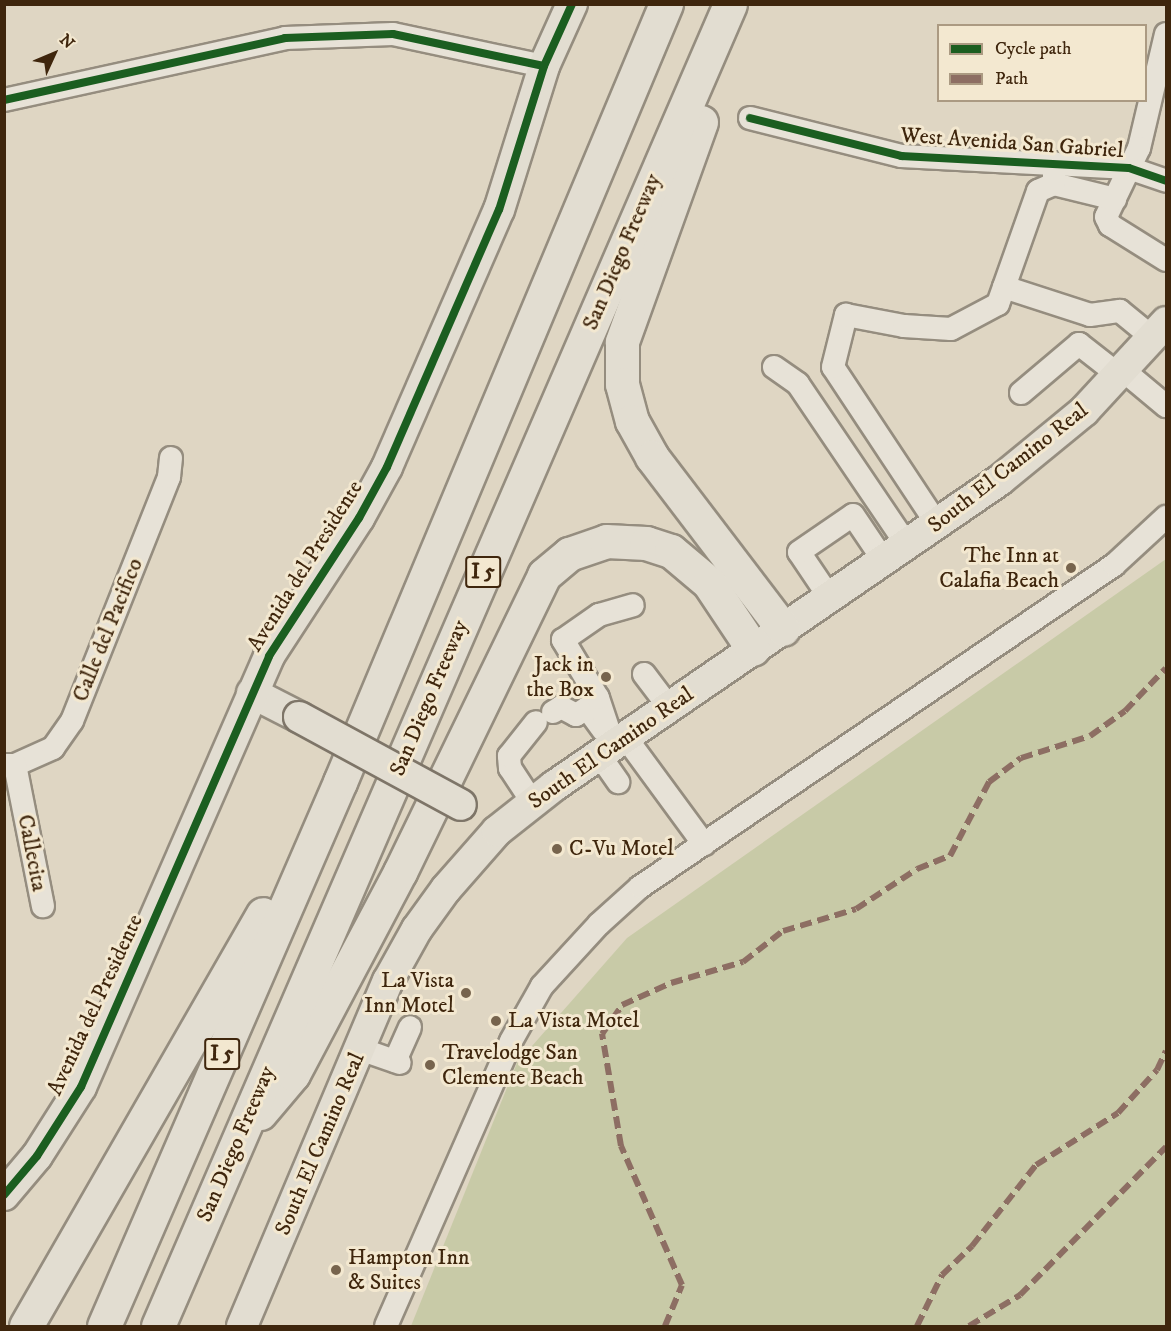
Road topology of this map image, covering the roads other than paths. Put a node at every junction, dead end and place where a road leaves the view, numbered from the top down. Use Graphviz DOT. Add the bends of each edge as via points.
graph roads {
  1 [pos="572,4"];
  2 [pos="666,4"];
  3 [pos="730,4"];
  4 [pos="743,4"];
  5 [pos="1167,34"];
  6 [pos="544,66"];
  7 [pos="4,100"];
  8 [pos="750,118"];
  9 [pos="1130,168"];
  10 [pos="1054,173"];
  11 [pos="1167,181"];
  12 [pos="1115,199"];
  13 [pos="1167,260"];
  14 [pos="1004,287"];
  15 [pos="1163,326"];
  16 [pos="774,367"];
  17 [pos="1122,374"];
  18 [pos="1021,393"];
  19 [pos="1167,406"];
  20 [pos="171,458"];
  21 [pos="1167,517"];
  22 [pos="937,524"];
  23 [pos="896,553"];
  24 [pos="830,598"];
  25 [pos="633,605"];
  26 [pos="783,629"];
  27 [pos="753,650"];
  28 [pos="644,674"];
  29 [pos="252,693"];
  30 [pos="669,707"];
  31 [pos="613,746"];
  32 [pos="10,765"];
  33 [pos="340,782"];
  34 [pos="618,782"];
  35 [pos="533,803"];
  36 [pos="497,831"];
  37 [pos="704,844"];
  38 [pos="43,906"];
  39 [pos="410,1027"];
  40 [pos="360,1049"];
  41 [pos="237,1140"];
  42 [pos="4,1195"];
  43 [pos="26,1326"];
  44 [pos="104,1326"];
  45 [pos="158,1326"];
  46 [pos="242,1326"];
  47 [pos="386,1326"];
  1 -- 6 [label="main road, Avenida del Presidente"];
  2 -- 33 [label="highway, I 5"];
  3 -- 41 [label="highway, San Diego Freeway / I 5"];
  4 -- 26 [label="highway" via="622,342 622,384 632,421 652,457"];
  5 -- 9 [label="street" via="1139,148"];
  6 -- 7 [label="street" via="393,34 285,38"];
  6 -- 29 [label="main road, Avenida del Presidente" via="499,210 387,467 359,518 269,656"];
  8 -- 10 [label="street, West Avenida San Gabriel" via="901,156"];
  9 -- 10 [label="street, West Avenida San Gabriel"];
  9 -- 11 [label="street, West Avenida San Gabriel"];
  9 -- 12 [label="street"];
  10 -- 12 [label="street"];
  10 -- 14 [label="street" via="1038,191"];
  12 -- 13 [label="street" via="1106,217 1110,225"];
  14 -- 15 [label="street" via="1090,315 1120,311"];
  14 -- 22 [label="street" via="998,304 951,329 904,326 846,315 833,367"];
  15 -- 17 [label="main road, South El Camino Real"];
  16 -- 23 [label="street" via="798,384"];
  17 -- 18 [label="street" via="1079,344"];
  17 -- 19 [label="street"];
  17 -- 22 [label="main road, South El Camino Real" via="1022,463"];
  20 -- 32 [label="street, Calle del Pacifico" via="169,477 72,721 53,748"];
  21 -- 37 [label="street" via="1114,565"];
  22 -- 23 [label="main road, South El Camino Real"];
  23 -- 24 [label="main road, South El Camino Real"];
  23 -- 24 [label="street" via="854,516 799,552"];
  24 -- 26 [label="main road, South El Camino Real"];
  25 -- 31 [label="street" via="599,615 563,640 598,698"];
  26 -- 27 [label="main road, South El Camino Real"];
  27 -- 30 [label="main road, South El Camino Real"];
  27 -- 41 [label="highway" via="709,583 671,551 646,543 606,541 569,554 544,576 400,872 293,1074"];
  28 -- 30 [label="street"];
  29 -- 36 [label="main road, bridge" via="461,804"];
  29 -- 42 [label="main road, Avenida del Presidente" via="81,1088 37,1156"];
  30 -- 31 [label="main road, South El Camino Real"];
  31 -- 34 [label="street"];
  31 -- 35 [label="main road, South El Camino Real"];
  31 -- 35 [label="street" via="587,708 576,715 561,707 544,717 509,756 510,768"];
  31 -- 37 [label="street" via="660,783"];
  32 -- 38 [label="street, Callecita"];
  33 -- 43 [label="highway"];
  33 -- 44 [label="highway, I 5"];
  35 -- 36 [label="main road, South El Camino Real"];
  36 -- 40 [label="main road, South El Camino Real" via="446,889 417,930 388,981"];
  37 -- 47 [label="street" via="672,856 599,924 542,986 511,1041"];
  39 -- 40 [label="street" via="398,1062"];
  40 -- 46 [label="main road, South El Camino Real"];
  41 -- 45 [label="highway, San Diego Freeway / I 5"];
}
